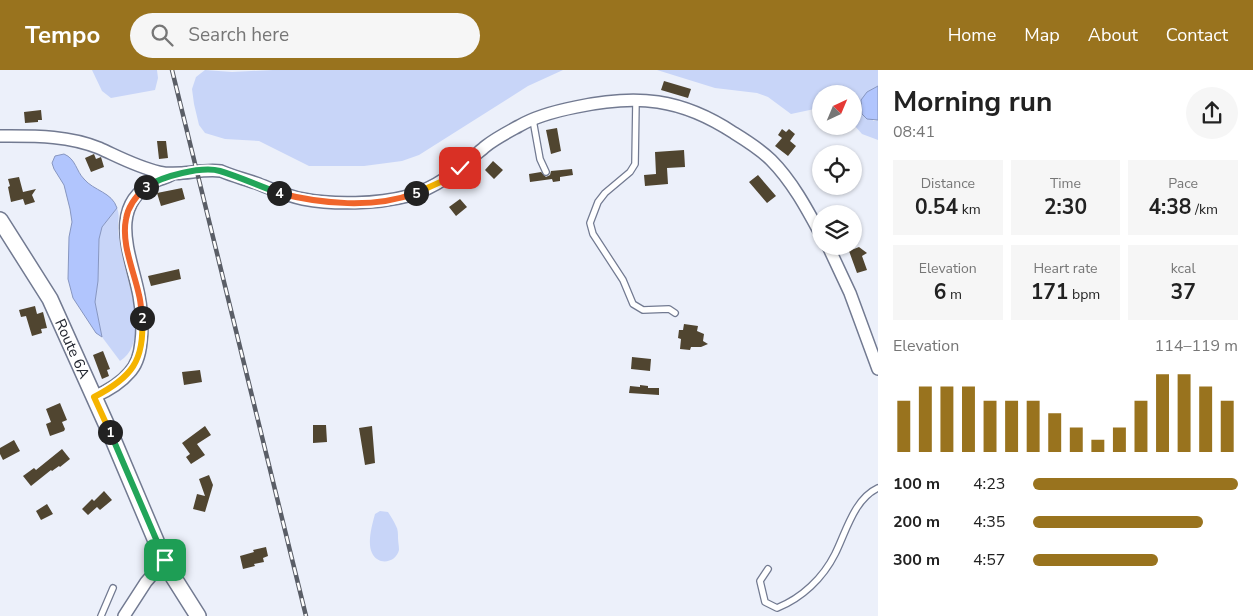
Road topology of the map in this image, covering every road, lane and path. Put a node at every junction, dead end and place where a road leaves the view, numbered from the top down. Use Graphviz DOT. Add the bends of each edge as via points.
graph roads {
  1 [pos="636,101"];
  2 [pos="533,120"];
  3 [pos="0,136"];
  4 [pos="546,172"];
  5 [pos="173,175"];
  6 [pos="0,220"];
  7 [pos="812,220"];
  8 [pos="832,255"];
  9 [pos="675,313"];
  10 [pos="878,369"];
  11 [pos="94,397"];
  12 [pos="878,488"];
  13 [pos="165,560"];
  14 [pos="768,569"];
  15 [pos="114,588"];
  16 [pos="100,616"];
  17 [pos="124,616"];
  18 [pos="198,616"];
  1 -- 2 [label="street" via="591,104"];
  1 -- 7 [label="street" via="667,103 688,109 727,128 760,150 785,175"];
  1 -- 9 [label="lane" via="635,164 598,202 590,223 593,234 623,280 633,304 643,310 669,309"];
  2 -- 4 [label="lane" via="540,160"];
  2 -- 5 [label="street" via="487,145 445,180 394,199 311,200 277,192 220,171"];
  3 -- 5 [label="street" via="47,136 74,141 143,168"];
  5 -- 11 [label="street" via="144,189 135,198 126,218 125,232 143,320 140,349 130,373"];
  6 -- 11 [label="main road, Route 6A" via="50,299"];
  8 -- 10 [label="street"];
  11 -- 13 [label="main road, Route 6A"];
  12 -- 14 [label="lane" via="858,506 834,557 816,582 790,603 777,608 765,602 760,581"];
  13 -- 17 [label="street"];
  13 -- 18 [label="main road, Route 6A"];
  15 -- 16 [label="lane"];
}
